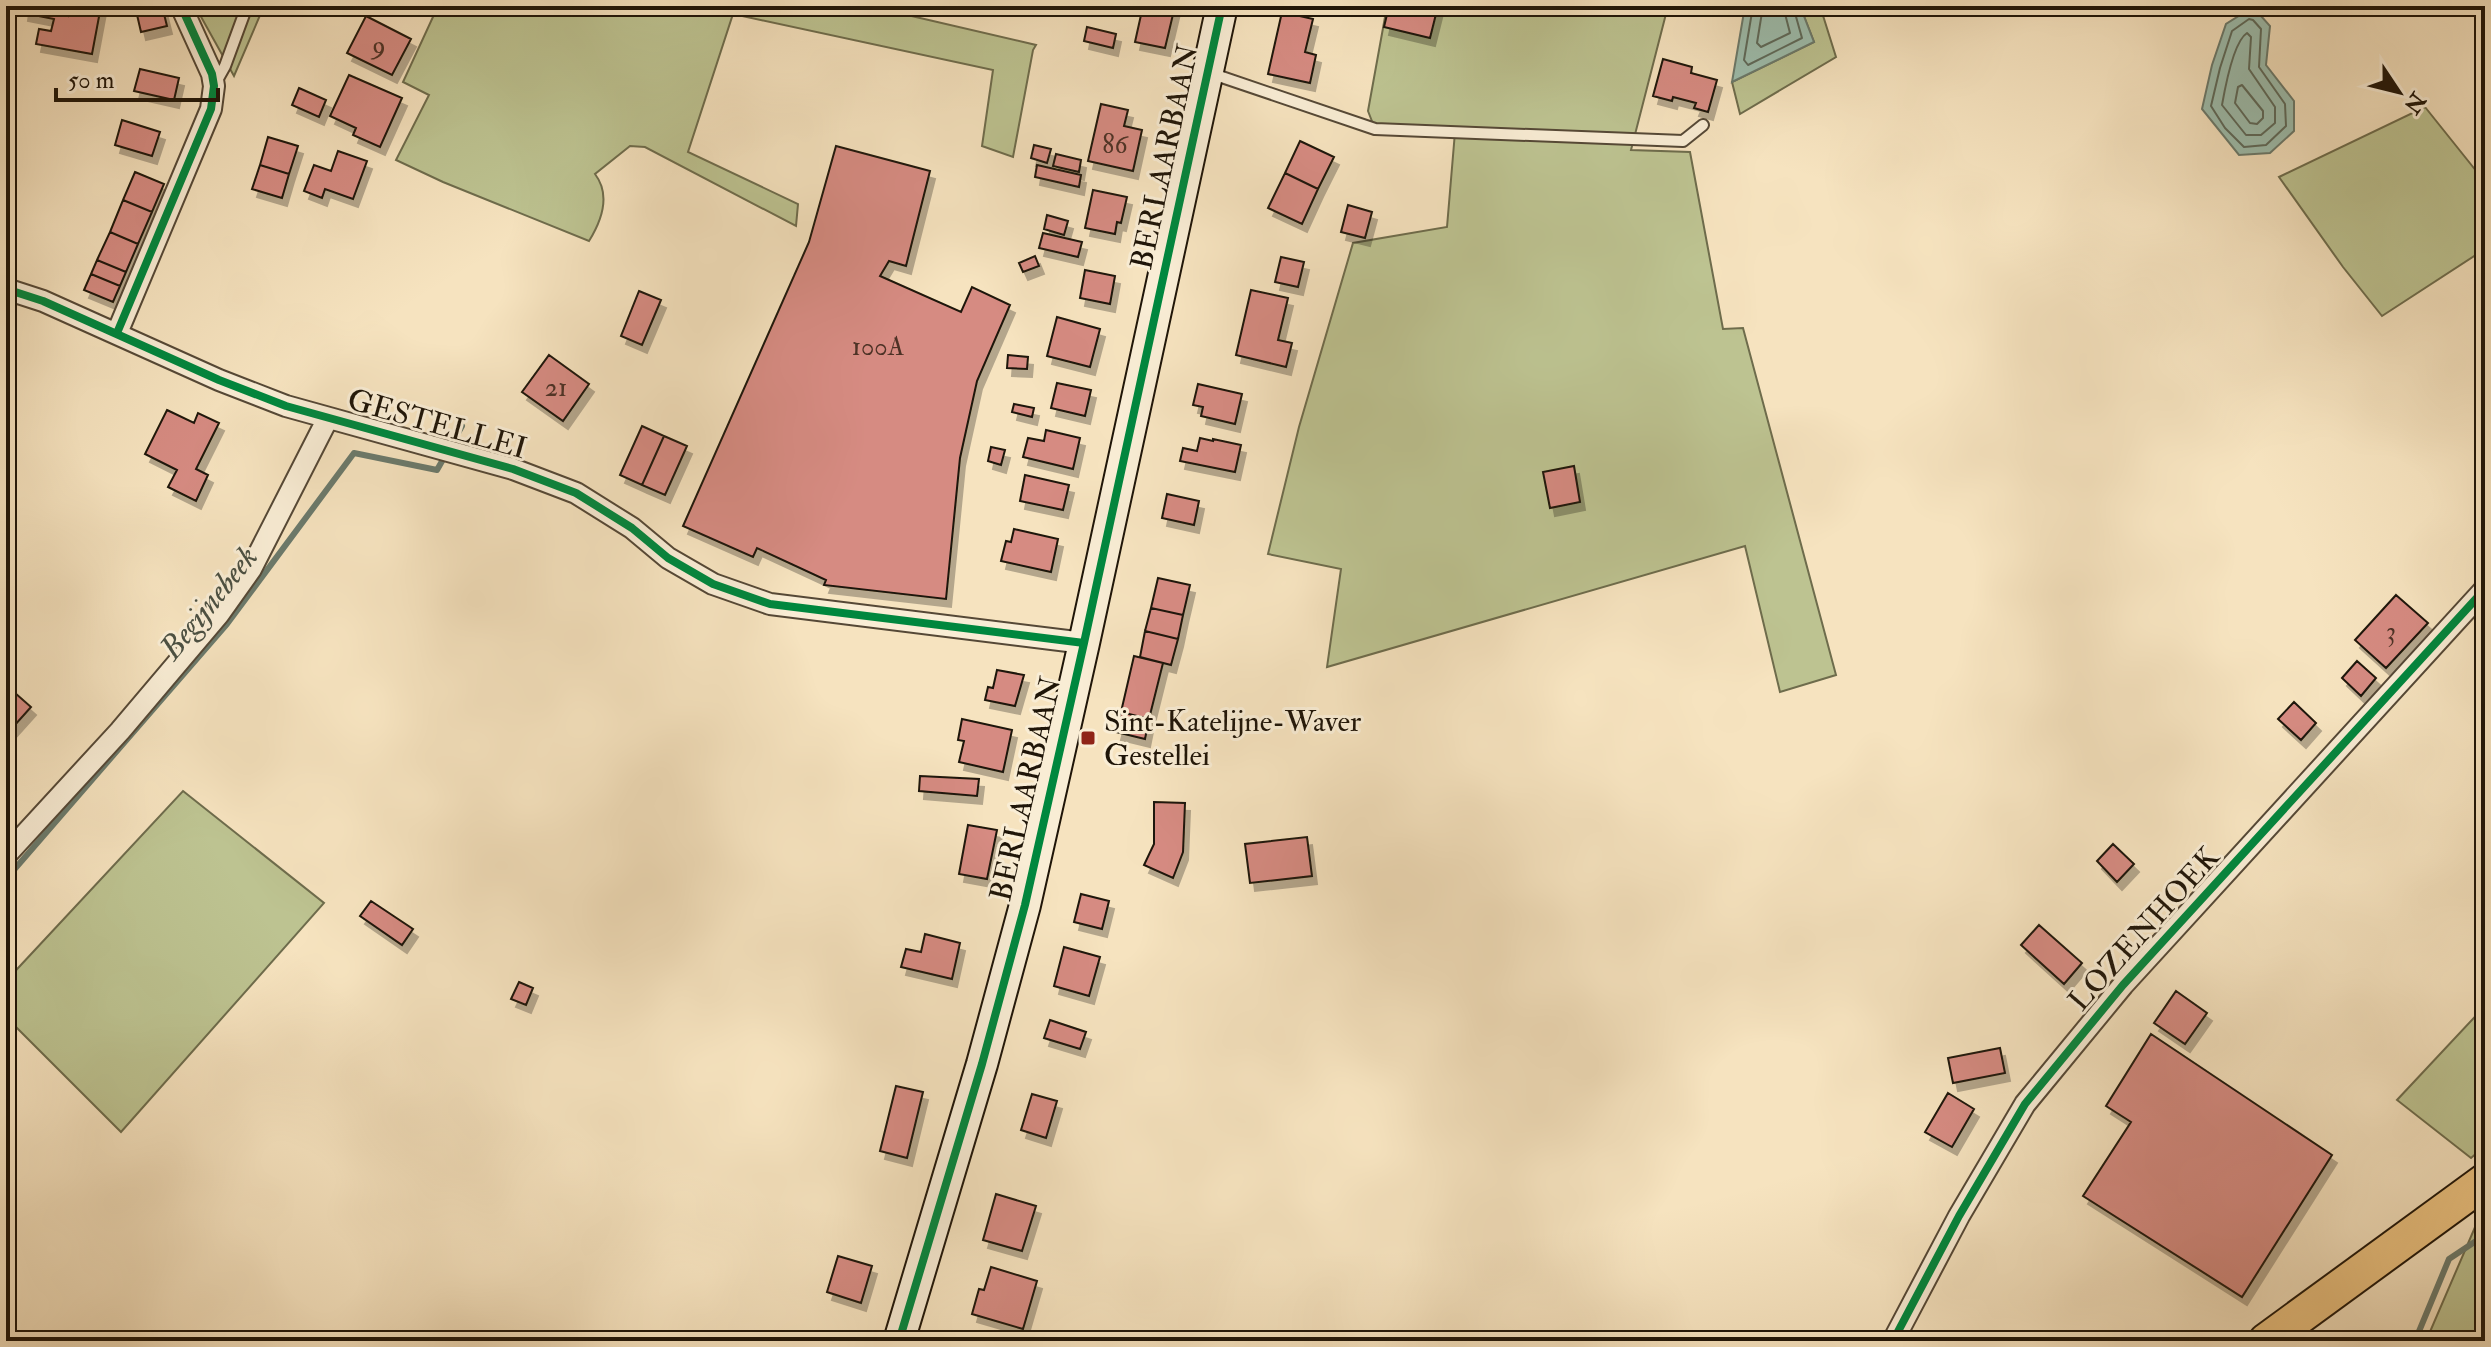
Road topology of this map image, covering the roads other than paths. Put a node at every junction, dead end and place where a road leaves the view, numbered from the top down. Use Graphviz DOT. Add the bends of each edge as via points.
graph roads {
  1 [pos="181,6"];
  2 [pos="247,6"];
  3 [pos="1222,6"];
  4 [pos="1208,72"];
  5 [pos="214,86"];
  6 [pos="1703,125"];
  7 [pos="6,289"];
  8 [pos="117,333"];
  9 [pos="328,418"];
  10 [pos="2485,589"];
  11 [pos="1084,643"];
  12 [pos="6,855"];
  13 [pos="2485,1181"];
  14 [pos="899,1341"];
  15 [pos="1893,1341"];
  16 [pos="2266,1341"];
  1 -- 5 [label="street"];
  2 -- 5 [label="lane"];
  3 -- 4 [label="street, BERLAARBAAN"];
  4 -- 6 [label="lane" via="1375,129 1683,141"];
  4 -- 11 [label="street, BERLAARBAAN"];
  5 -- 8 [label="street" via="211,109"];
  7 -- 8 [label="street, GESTELLEI"];
  8 -- 9 [label="street, GESTELLEI" via="219,380"];
  9 -- 11 [label="street, GESTELLEI" via="513,469 576,493 679,565 713,584 770,604"];
  9 -- 12 [label="street, GESTELLEI" via="251,569 219,614"];
  10 -- 15 [label="street, LOZENHOEK" via="2123,985 2025,1104"];
  11 -- 14 [label="street, BERLAARBAAN" via="1025,905"];
  13 -- 16 [label="main road"];
}
